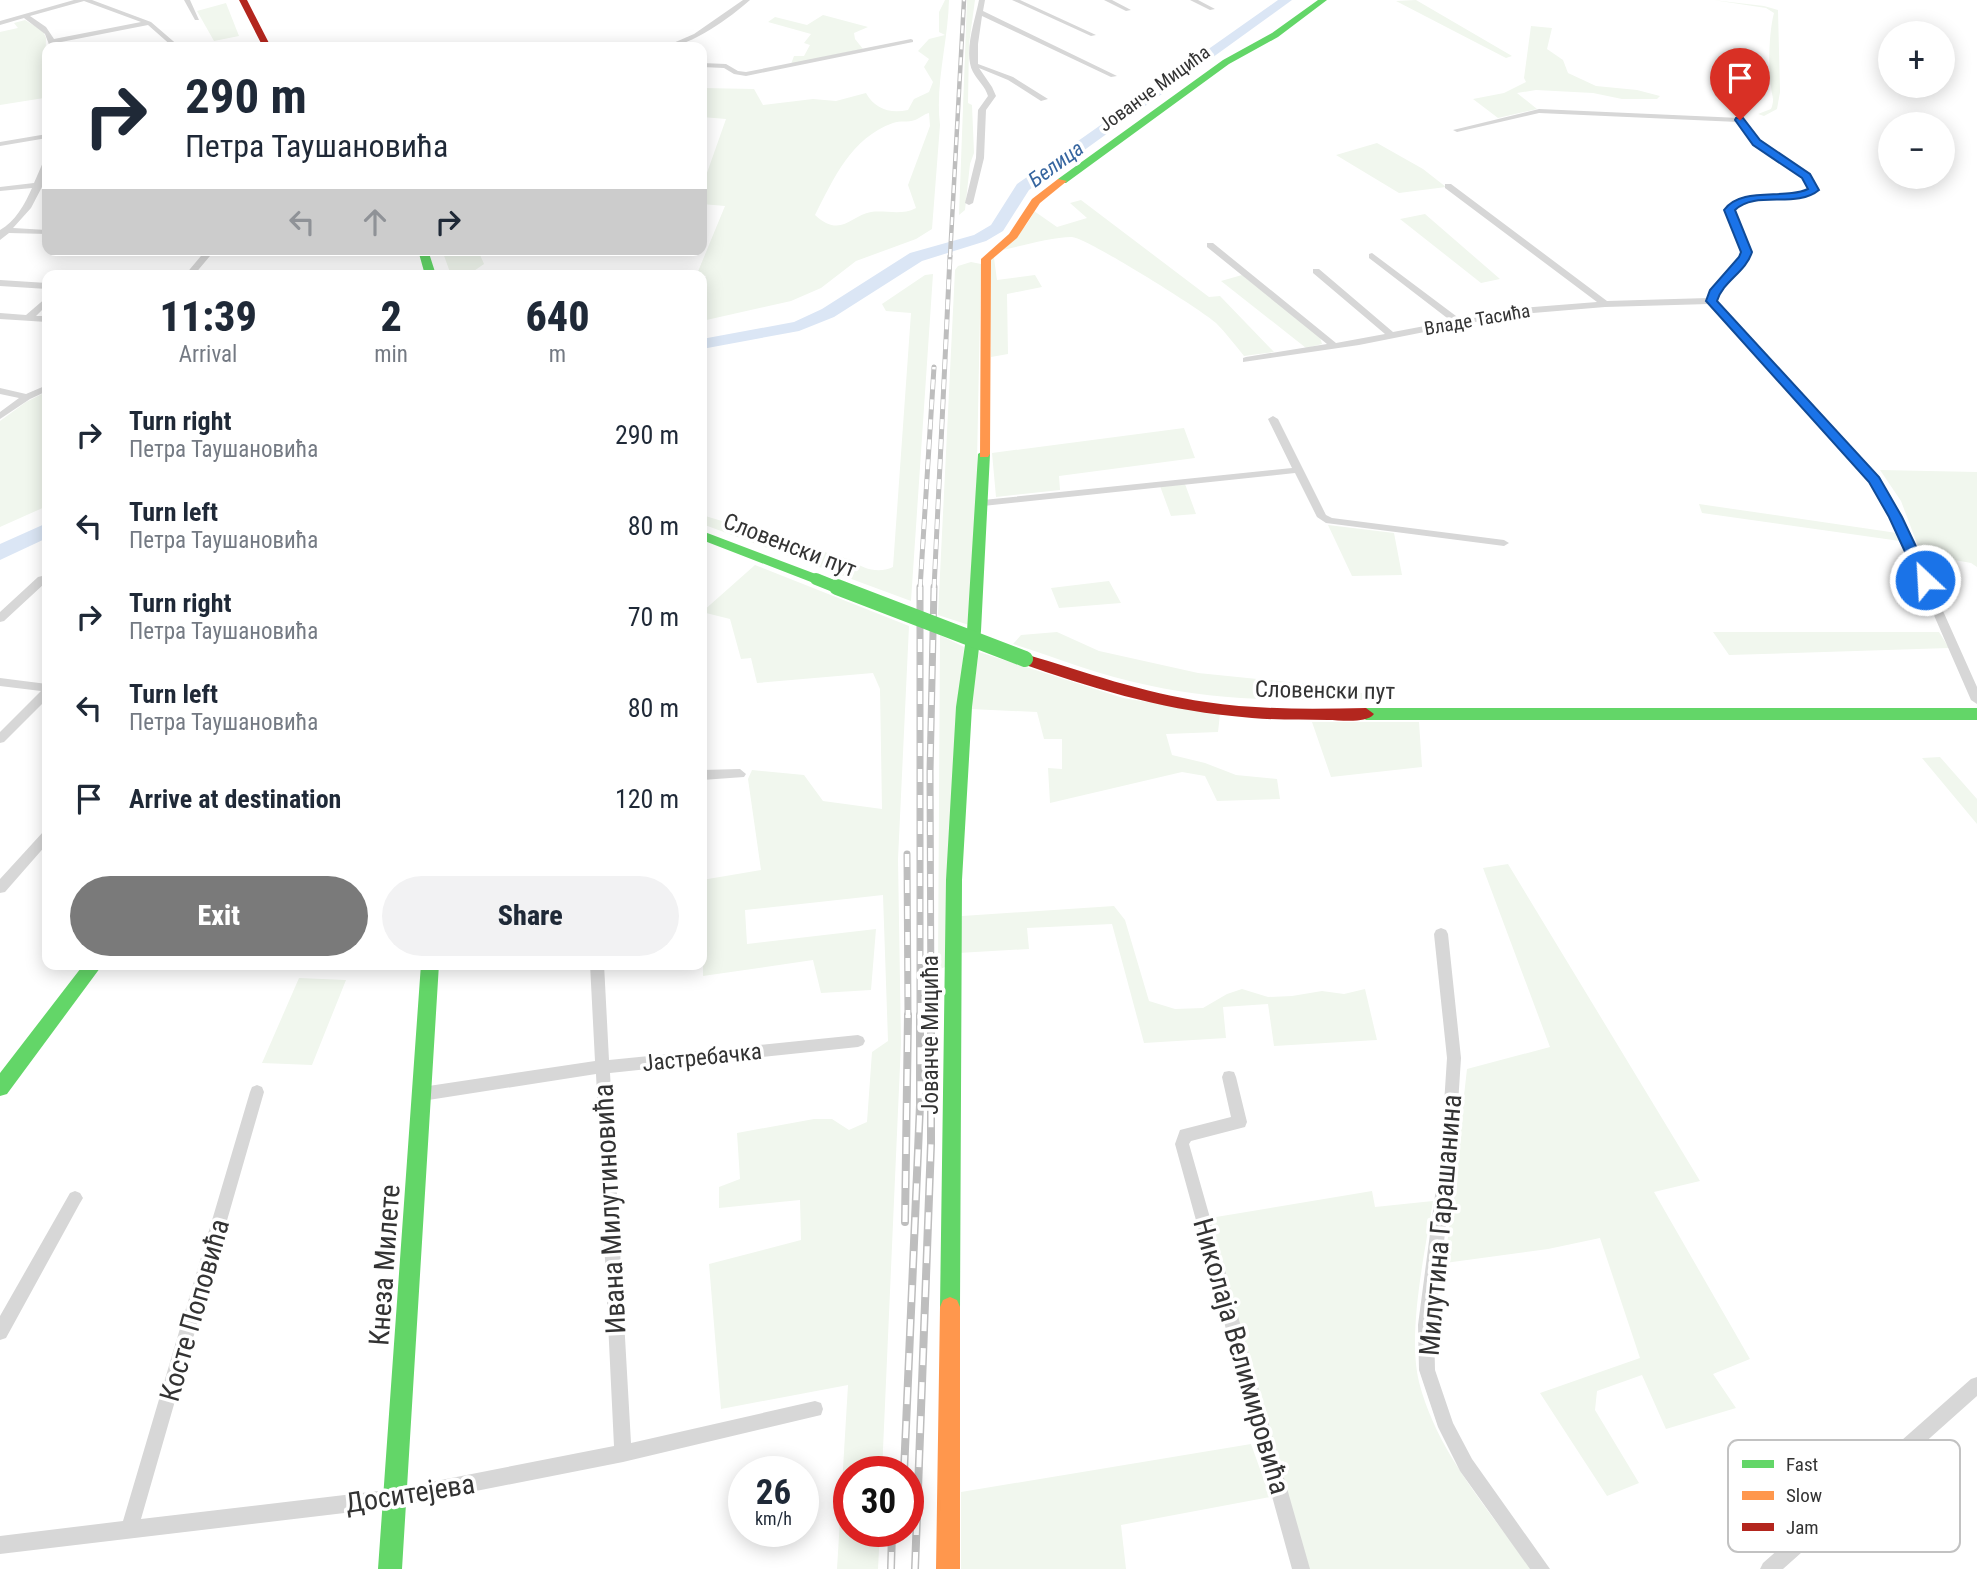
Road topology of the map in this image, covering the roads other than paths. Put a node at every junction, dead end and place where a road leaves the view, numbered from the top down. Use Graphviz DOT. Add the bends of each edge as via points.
graph roads {
  1 [pos="83,0"];
  2 [pos="187,0"];
  3 [pos="243,0"];
  4 [pos="747,0"];
  5 [pos="982,0"];
  6 [pos="1016,0"];
  7 [pos="1107,0"];
  8 [pos="1193,0"];
  9 [pos="1323,0"];
  10 [pos="1212,9"];
  11 [pos="1128,10"];
  12 [pos="979,12"];
  13 [pos="25,16"];
  14 [pos="197,19"];
  15 [pos="0,23"];
  16 [pos="149,23"];
  17 [pos="1093,35"];
  18 [pos="911,41"];
  19 [pos="52,42"];
  20 [pos="62,42"];
  21 [pos="171,42"];
  22 [pos="264,42"];
  23 [pos="681,42"];
  24 [pos="707,65"];
  25 [pos="974,65"];
  26 [pos="1113,76"];
  27 [pos="1044,99"];
  28 [pos="1457,130"];
  29 [pos="42,137"];
  30 [pos="0,144"];
  31 [pos="42,175"];
  32 [pos="38,185"];
  33 [pos="1448,186"];
  34 [pos="0,189"];
  35 [pos="969,204"];
  36 [pos="4,230"];
  37 [pos="42,232"];
  38 [pos="0,238"];
  39 [pos="1210,245"];
  40 [pos="206,256"];
  41 [pos="1372,256"];
  42 [pos="193,270"];
  43 [pos="1316,271"];
  44 [pos="0,283"];
  45 [pos="42,286"];
  46 [pos="1711,301"];
  47 [pos="1605,304"];
  48 [pos="42,305"];
  49 [pos="0,316"];
  50 [pos="29,317"];
  51 [pos="42,318"];
  52 [pos="1458,322"];
  53 [pos="1391,335"];
  54 [pos="1333,345"];
  55 [pos="1246,360"];
  56 [pos="42,390"];
  57 [pos="0,391"];
  58 [pos="27,397"];
  59 [pos="0,416"];
  60 [pos="1273,419"];
  61 [pos="1299,470"];
  62 [pos="983,503"];
  63 [pos="707,537"];
  64 [pos="1504,543"];
  65 [pos="42,583"];
  66 [pos="0,618"];
  67 [pos="0,682"];
  68 [pos="42,689"];
  69 [pos="42,695"];
  70 [pos="1977,700"];
  71 [pos="1977,714"];
  72 [pos="0,739"];
  73 [pos="740,774"];
  74 [pos="707,775"];
  75 [pos="42,842"];
  76 [pos="0,888"];
  77 [pos="1441,934"];
  78 [pos="89,970"];
  79 [pos="430,970"];
  80 [pos="597,970"];
  81 [pos="858,1041"];
  82 [pos="601,1067"];
  83 [pos="1228,1077"];
  84 [pos="0,1088"];
  85 [pos="257,1092"];
  86 [pos="422,1094"];
  87 [pos="1182,1144"];
  88 [pos="75,1198"];
  89 [pos="0,1332"];
  90 [pos="1977,1385"];
  91 [pos="815,1409"];
  92 [pos="1915,1440"];
  93 [pos="623,1454"];
  94 [pos="395,1498"];
  95 [pos="130,1528"];
  96 [pos="0,1545"];
  97 [pos="1788,1552"];
  98 [pos="390,1569"];
  99 [pos="948,1569"];
  100 [pos="1301,1569"];
  101 [pos="1541,1569"];
  102 [pos="1769,1569"];
  1 -- 13 [label="street"];
  1 -- 16 [label="street"];
  2 -- 14 [label="street"];
  3 -- 22 [label="street"];
  4 -- 23 [label="street"];
  5 -- 12 [label="street"];
  6 -- 17 [label="street"];
  7 -- 11 [label="street"];
  8 -- 10 [label="street"];
  9 -- 62 [label="street, Јованче Мицића" via="1275,36 1226,62 1084,164 1036,201 1013,236 988,254"];
  12 -- 25 [label="street"];
  12 -- 26 [label="street"];
  13 -- 15 [label="street"];
  13 -- 19 [label="street" via="44,28"];
  16 -- 20 [label="street"];
  16 -- 21 [label="street"];
  18 -- 24 [label="street" via="746,74"];
  25 -- 27 [label="street" via="1005,74"];
  25 -- 35 [label="street" via="978,76 988,82 992,96 982,110 980,158"];
  28 -- 46 [label="street" via="1539,111 1740,120 1757,142 1806,176 1814,190 1801,196 1751,199 1733,205 1729,210 1745,258"];
  29 -- 30 [label="street"];
  31 -- 32 [label="street"];
  32 -- 34 [label="street"];
  32 -- 36 [label="street" via="20,218"];
  33 -- 47 [label="street"];
  36 -- 37 [label="street"];
  36 -- 38 [label="street"];
  39 -- 54 [label="street"];
  40 -- 42 [label="street"];
  41 -- 52 [label="street"];
  43 -- 53 [label="street"];
  44 -- 45 [label="street"];
  46 -- 47 [label="street, Владе Тасића"];
  46 -- 70 [label="street" via="1875,480"];
  47 -- 52 [label="street, Владе Тасића" via="1510,312"];
  48 -- 50 [label="street"];
  49 -- 50 [label="street"];
  50 -- 51 [label="street"];
  52 -- 53 [label="street, Владе Тасића"];
  53 -- 54 [label="street, Владе Тасића"];
  54 -- 55 [label="street, Владе Тасића"];
  56 -- 58 [label="street"];
  57 -- 58 [label="street"];
  58 -- 59 [label="street"];
  60 -- 61 [label="street"];
  61 -- 62 [label="street"];
  61 -- 64 [label="street" via="1322,517 1330,521"];
  62 -- 99 [label="street, Јованче Мицића" via="954,880"];
  63 -- 71 [label="street, Словенски пут, bridge" via="1096,684 1235,710 1311,714"];
  65 -- 66 [label="street"];
  67 -- 68 [label="street"];
  69 -- 72 [label="street"];
  73 -- 74 [label="street"];
  75 -- 76 [label="street"];
  77 -- 101 [label="street, Милутина Гарашанина" via="1454,1058 1448,1150 1426,1325 1427,1370 1446,1427 1466,1465"];
  78 -- 84 [label="street"];
  79 -- 86 [label="street, Кнеза Милете"];
  80 -- 82 [label="street, Ивана Милутиновића"];
  81 -- 82 [label="street, Јастребачка"];
  82 -- 86 [label="street, Јастребачка"];
  82 -- 93 [label="street, Ивана Милутиновића"];
  83 -- 87 [label="street" via="1240,1122 1194,1131 1185,1135"];
  85 -- 95 [label="street, Косте Поповића"];
  86 -- 94 [label="street, Кнеза Милете"];
  87 -- 100 [label="street, Николаја Велимировића"];
  88 -- 89 [label="street"];
  90 -- 92 [label="street"];
  91 -- 93 [label="street, Доситејева"];
  93 -- 94 [label="street, Доситејева"];
  94 -- 95 [label="street, Доситејева"];
  94 -- 98 [label="street, Кнеза Милете"];
  95 -- 96 [label="street, Доситејева"];
  97 -- 102 [label="street"];
}
